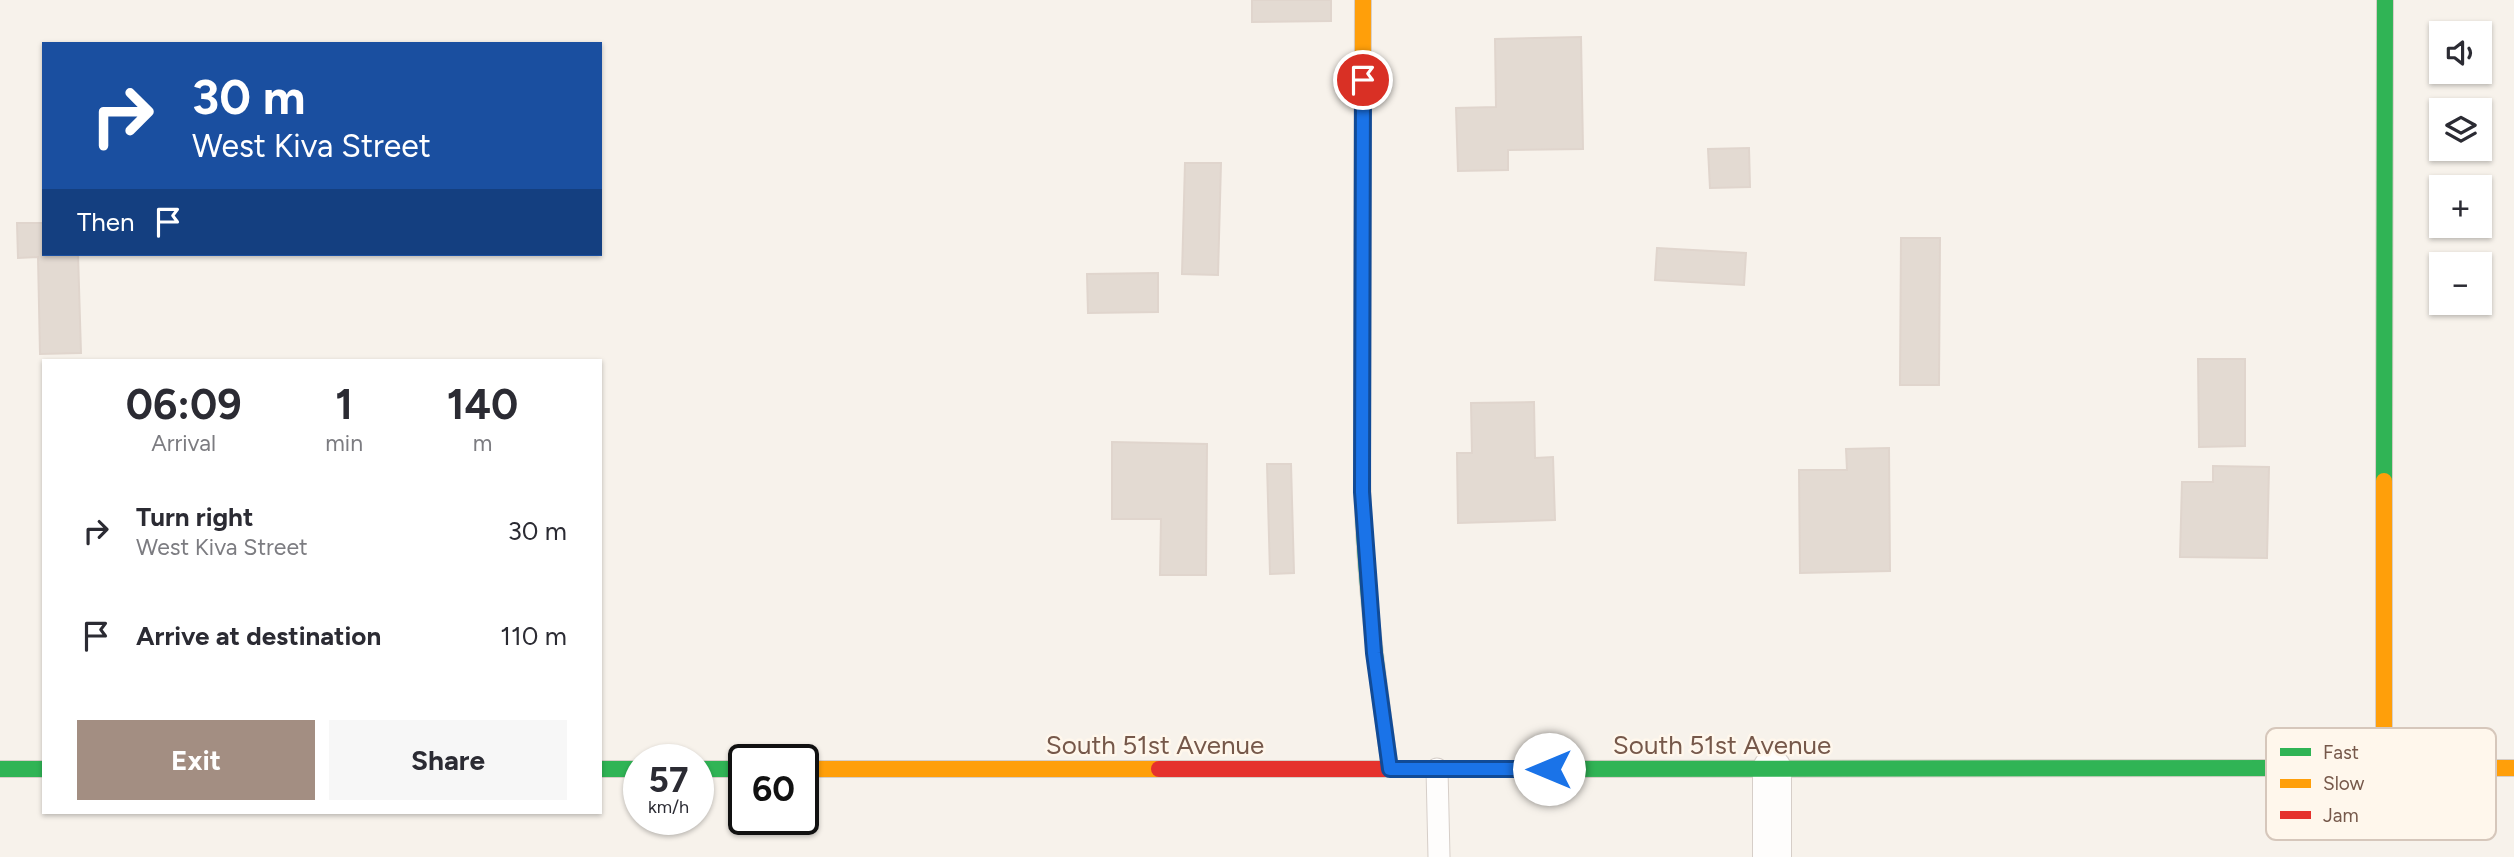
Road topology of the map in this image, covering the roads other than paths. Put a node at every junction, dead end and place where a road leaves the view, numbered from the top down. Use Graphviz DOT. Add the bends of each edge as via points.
graph roads {
  1 [pos="1363,0"];
  2 [pos="2385,0"];
  3 [pos="2384,728"];
  4 [pos="2266,768"];
  5 [pos="2496,768"];
  6 [pos="2514,768"];
  7 [pos="0,769"];
  8 [pos="42,769"];
  9 [pos="602,769"];
  10 [pos="623,769"];
  11 [pos="819,769"];
  12 [pos="1390,769"];
  13 [pos="1437,769"];
  14 [pos="1772,769"];
  15 [pos="1438,857"];
  16 [pos="1772,857"];
  1 -- 12 [label="main road" via="1362,492 1374,653"];
  2 -- 3 [label="main road"];
  4 -- 14 [label="main road, South 51st Avenue"];
  5 -- 6 [label="main road, South 51st Avenue"];
  7 -- 8 [label="main road"];
  9 -- 10 [label="main road"];
  11 -- 12 [label="main road, South 51st Avenue"];
  12 -- 13 [label="main road, South 51st Avenue"];
  13 -- 14 [label="main road, South 51st Avenue"];
  13 -- 15 [label="lane"];
  14 -- 16 [label="street"];
}
